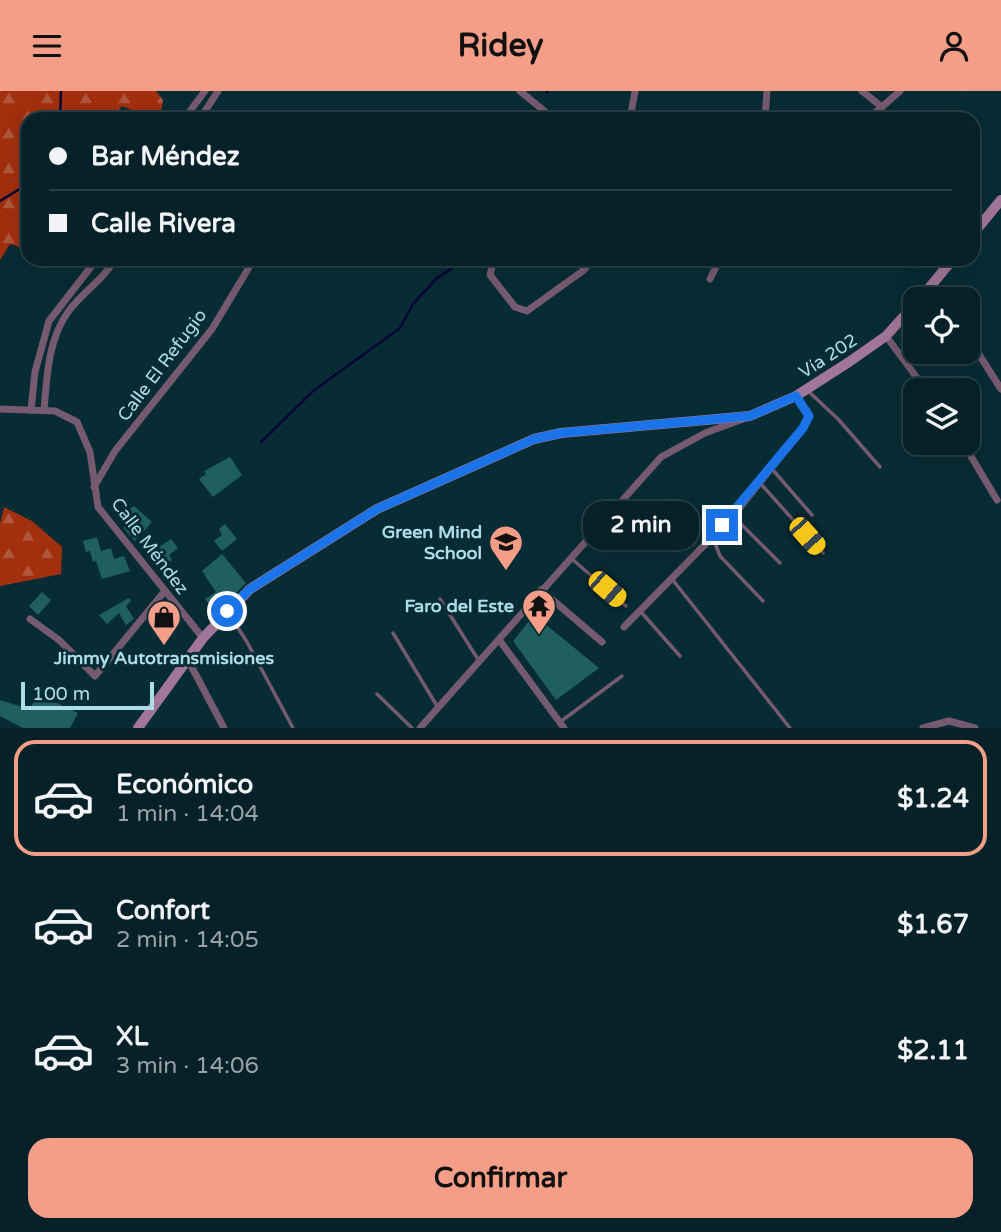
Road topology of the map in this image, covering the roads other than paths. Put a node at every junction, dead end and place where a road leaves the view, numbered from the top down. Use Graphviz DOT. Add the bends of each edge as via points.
graph roads {
  1 [pos="205,91"];
  2 [pos="218,91"];
  3 [pos="520,91"];
  4 [pos="635,91"];
  5 [pos="767,91"];
  6 [pos="862,91"];
  7 [pos="900,91"];
  8 [pos="881,107"];
  9 [pos="189,112"];
  10 [pos="204,112"];
  11 [pos="546,112"];
  12 [pos="632,112"];
  13 [pos="766,112"];
  14 [pos="876,112"];
  15 [pos="999,208"];
  16 [pos="980,227"];
  17 [pos="92,266"];
  18 [pos="111,266"];
  19 [pos="250,266"];
  20 [pos="492,266"];
  21 [pos="587,266"];
  22 [pos="716,266"];
  23 [pos="947,266"];
  24 [pos="710,279"];
  25 [pos="934,283"];
  26 [pos="930,287"];
  27 [pos="936,287"];
  28 [pos="903,317"];
  29 [pos="886,336"];
  30 [pos="980,356"];
  31 [pos="917,378"];
  32 [pos="806,389"];
  33 [pos="1001,389"];
  34 [pos="796,396"];
  35 [pos="0,409"];
  36 [pos="31,410"];
  37 [pos="44,410"];
  38 [pos="750,416"];
  39 [pos="970,455"];
  40 [pos="880,467"];
  41 [pos="772,468"];
  42 [pos="760,483"];
  43 [pos="94,488"];
  44 [pos="997,500"];
  45 [pos="812,515"];
  46 [pos="733,516"];
  47 [pos="712,535"];
  48 [pos="823,553"];
  49 [pos="569,557"];
  50 [pos="780,563"];
  51 [pos="671,576"];
  52 [pos="541,590"];
  53 [pos="164,592"];
  54 [pos="440,599"];
  55 [pos="764,601"];
  56 [pos="626,606"];
  57 [pos="227,611"];
  58 [pos="639,611"];
  59 [pos="30,619"];
  60 [pos="624,627"];
  61 [pos="393,633"];
  62 [pos="203,638"];
  63 [pos="500,641"];
  64 [pos="602,642"];
  65 [pos="680,656"];
  66 [pos="188,660"];
  67 [pos="480,661"];
  68 [pos="622,676"];
  69 [pos="377,694"];
  70 [pos="438,708"];
  71 [pos="562,725"];
  72 [pos="138,728"];
  73 [pos="225,728"];
  74 [pos="293,728"];
  75 [pos="412,728"];
  76 [pos="420,728"];
  77 [pos="790,728"];
  78 [pos="923,728"];
  79 [pos="975,728"];
  1 -- 9 [label="street"];
  2 -- 10 [label="street"];
  3 -- 11 [label="street"];
  4 -- 12 [label="street"];
  5 -- 13 [label="street"];
  6 -- 8 [label="street"];
  7 -- 8 [label="street"];
  8 -- 14 [label="street"];
  15 -- 16 [label="main road"];
  17 -- 36 [label="street" via="49,321 34,372"];
  18 -- 37 [label="street" via="69,310 61,325 49,356"];
  19 -- 43 [label="street, Calle El Refugio" via="212,329 115,451"];
  20 -- 21 [label="street" via="490,275 515,307 527,311"];
  22 -- 24 [label="street"];
  23 -- 25 [label="main road"];
  25 -- 26 [label="main road"];
  25 -- 27 [label="street"];
  28 -- 29 [label="main road, Vía 202"];
  29 -- 31 [label="street"];
  29 -- 32 [label="main road, Vía 202"];
  30 -- 33 [label="street"];
  32 -- 34 [label="main road, Vía 202"];
  32 -- 40 [label="lane"];
  34 -- 38 [label="main road, Vía 202"];
  34 -- 41 [label="street" via="809,416"];
  35 -- 36 [label="street, Calle Méndez"];
  36 -- 37 [label="street, Calle Méndez"];
  37 -- 43 [label="street, Calle Méndez" via="65,414 82,430"];
  38 -- 49 [label="street" via="661,457"];
  38 -- 57 [label="main road, Vía 202" via="534,439 377,509 250,589"];
  39 -- 44 [label="street"];
  41 -- 42 [label="street"];
  41 -- 45 [label="lane"];
  42 -- 46 [label="street"];
  42 -- 48 [label="lane"];
  43 -- 53 [label="street, Calle Méndez" via="105,518"];
  46 -- 47 [label="street"];
  46 -- 50 [label="lane"];
  47 -- 51 [label="street"];
  47 -- 55 [label="lane" via="720,556"];
  49 -- 52 [label="street"];
  49 -- 56 [label="lane"];
  51 -- 58 [label="street"];
  51 -- 77 [label="lane"];
  52 -- 63 [label="street"];
  52 -- 64 [label="street"];
  53 -- 59 [label="street" via="95,676"];
  53 -- 62 [label="street, Calle Méndez"];
  54 -- 67 [label="lane"];
  57 -- 62 [label="main road, Vía 202"];
  57 -- 74 [label="lane"];
  58 -- 60 [label="street"];
  58 -- 65 [label="lane"];
  61 -- 70 [label="lane"];
  62 -- 66 [label="main road, Vía 202"];
  63 -- 67 [label="street"];
  63 -- 71 [label="street"];
  66 -- 72 [label="main road, Vía 202"];
  66 -- 73 [label="street"];
  67 -- 70 [label="street"];
  68 -- 71 [label="lane"];
  69 -- 75 [label="lane"];
  70 -- 76 [label="street"];
  78 -- 79 [label="street" via="949,721"];
}
